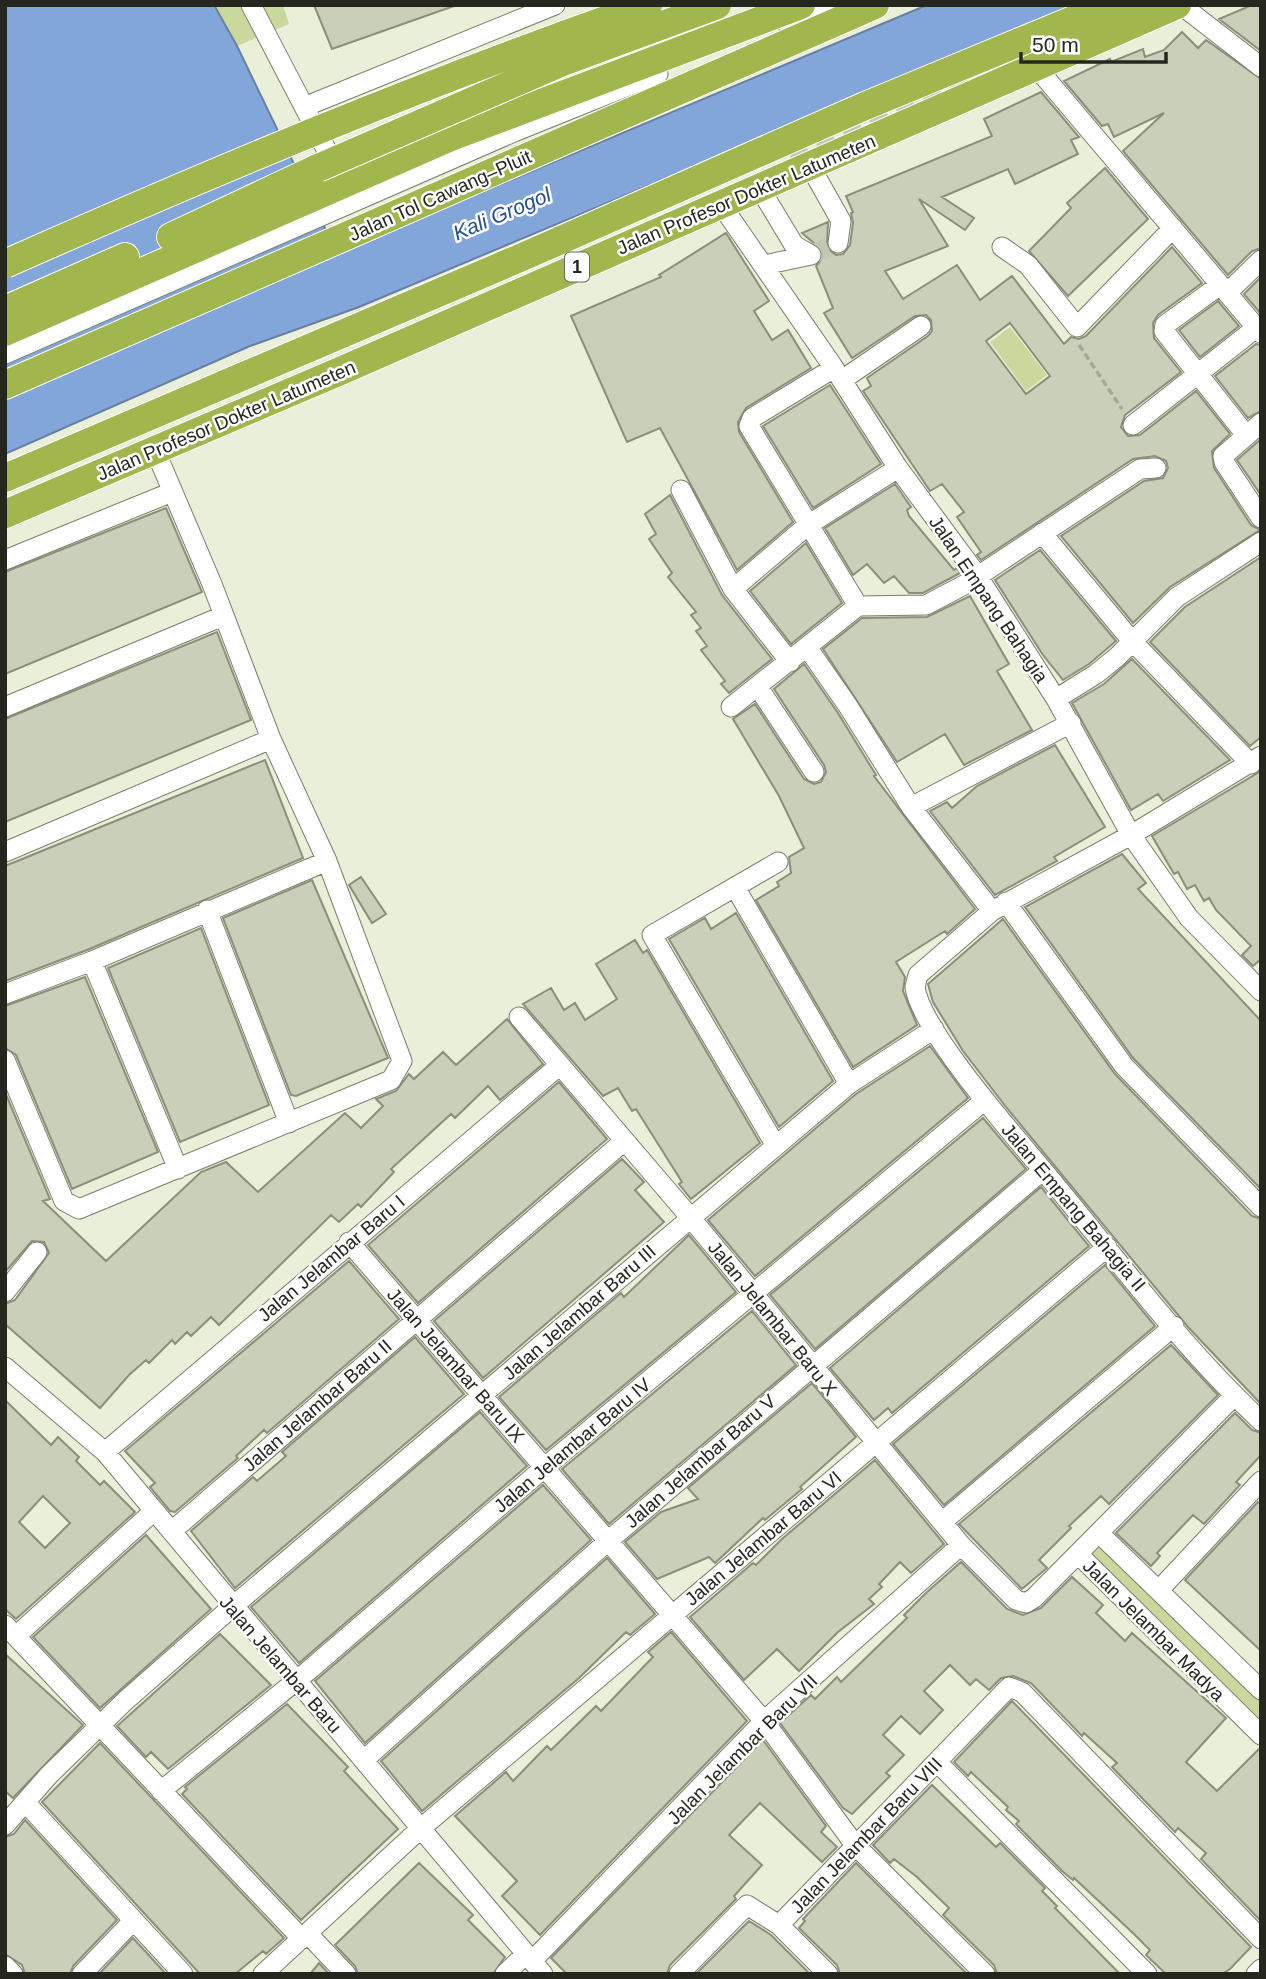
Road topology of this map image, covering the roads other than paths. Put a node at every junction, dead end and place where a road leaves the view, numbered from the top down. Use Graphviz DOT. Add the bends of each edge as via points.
graph roads {
  1 [pos="251,5"];
  2 [pos="555,5"];
  3 [pos="648,5"];
  4 [pos="717,5"];
  5 [pos="801,5"];
  6 [pos="835,5"];
  7 [pos="875,5"];
  8 [pos="1179,5"];
  9 [pos="1148,19"];
  10 [pos="1261,67"];
  11 [pos="1037,68"];
  12 [pos="304,107"];
  13 [pos="810,166"];
  14 [pos="759,187"];
  15 [pos="339,192"];
  16 [pos="720,203"];
  17 [pos="1173,228"];
  18 [pos="838,243"];
  19 [pos="1002,247"];
  20 [pos="1261,260"];
  21 [pos="5,264"];
  22 [pos="764,265"];
  23 [pos="1224,289"];
  24 [pos="5,310"];
  25 [pos="921,326"];
  26 [pos="1259,331"];
  27 [pos="5,332"];
  28 [pos="5,354"];
  29 [pos="838,374"];
  30 [pos="1197,374"];
  31 [pos="5,385"];
  32 [pos="1133,425"];
  33 [pos="1253,429"];
  34 [pos="155,450"];
  35 [pos="898,468"];
  36 [pos="1151,468"];
  37 [pos="5,478"];
  38 [pos="681,490"];
  39 [pos="172,492"];
  40 [pos="5,514"];
  41 [pos="1261,518"];
  42 [pos="808,525"];
  43 [pos="1042,533"];
  44 [pos="1261,542"];
  45 [pos="5,560"];
  46 [pos="977,575"];
  47 [pos="733,589"];
  48 [pos="858,606"];
  49 [pos="223,616"];
  50 [pos="1132,640"];
  51 [pos="807,647"];
  52 [pos="790,662"];
  53 [pos="758,687"];
  54 [pos="1056,699"];
  55 [pos="5,707"];
  56 [pos="731,707"];
  57 [pos="1071,723"];
  58 [pos="271,739"];
  59 [pos="1256,760"];
  60 [pos="814,772"];
  61 [pos="911,807"];
  62 [pos="1131,835"];
  63 [pos="5,852"];
  64 [pos="327,860"];
  65 [pos="778,862"];
  66 [pos="735,887"];
  67 [pos="999,907"];
  68 [pos="207,911"];
  69 [pos="92,961"];
  70 [pos="1260,990"];
  71 [pos="5,994"];
  72 [pos="519,1017"];
  73 [pos="934,1029"];
  74 [pos="5,1059"];
  75 [pos="560,1065"];
  76 [pos="849,1084"];
  77 [pos="985,1100"];
  78 [pos="289,1123"];
  79 [pos="623,1142"];
  80 [pos="776,1146"];
  81 [pos="178,1169"];
  82 [pos="1043,1170"];
  83 [pos="1261,1207"];
  84 [pos="690,1217"];
  85 [pos="349,1242"];
  86 [pos="1107,1247"];
  87 [pos="37,1252"];
  88 [pos="5,1292"];
  89 [pos="752,1293"];
  90 [pos="418,1319"];
  91 [pos="1174,1326"];
  92 [pos="811,1364"];
  93 [pos="5,1367"];
  94 [pos="482,1395"];
  95 [pos="1234,1396"];
  96 [pos="1261,1422"];
  97 [pos="876,1444"];
  98 [pos="105,1452"];
  99 [pos="545,1467"];
  100 [pos="1261,1481"];
  101 [pos="154,1511"];
  102 [pos="942,1522"];
  103 [pos="172,1531"];
  104 [pos="1100,1534"];
  105 [pos="608,1541"];
  106 [pos="961,1545"];
  107 [pos="1079,1555"];
  108 [pos="1159,1590"];
  109 [pos="232,1607"];
  110 [pos="673,1613"];
  111 [pos="11,1630"];
  112 [pos="295,1681"];
  113 [pos="1261,1690"];
  114 [pos="764,1721"];
  115 [pos="101,1726"];
  116 [pos="1261,1735"];
  117 [pos="364,1760"];
  118 [pos="937,1762"];
  119 [pos="161,1791"];
  120 [pos="13,1812"];
  121 [pos="419,1829"];
  122 [pos="855,1845"];
  123 [pos="133,1921"];
  124 [pos="779,1925"];
  125 [pos="305,1937"];
  126 [pos="1261,1939"];
  127 [pos="534,1963"];
  128 [pos="5,1966"];
  129 [pos="1261,1969"];
  130 [pos="13,1974"];
  131 [pos="82,1974"];
  132 [pos="183,1974"];
  133 [pos="262,1974"];
  134 [pos="346,1974"];
  135 [pos="505,1974"];
  136 [pos="679,1974"];
  137 [pos="828,1974"];
  138 [pos="985,1974"];
  139 [pos="1147,1974"];
  140 [pos="1256,1974"];
  1 -- 12 [label="street"];
  2 -- 12 [label="street"];
  3 -- 21 [label="highway, bridge" via="280,144"];
  4 -- 24 [label="highway, bridge" via="517,82 318,167"];
  5 -- 15 [label="highway" via="451,137"];
  6 -- 15 [label="street"];
  7 -- 31 [label="highway, Jalan Tol Cawang–Pluit"];
  8 -- 9 [label="highway, Jalan Profesor Dokter Latumeten / 1"];
  8 -- 10 [label="street"];
  9 -- 11 [label="highway, Jalan Profesor Dokter Latumeten / 1"];
  9 -- 37 [label="highway" via="1101,16 1073,20"];
  11 -- 13 [label="highway, Jalan Profesor Dokter Latumeten / 1"];
  11 -- 17 [label="street"];
  12 -- 15 [label="street"];
  13 -- 14 [label="highway, Jalan Profesor Dokter Latumeten / 1"];
  13 -- 18 [label="street" via="841,221"];
  14 -- 16 [label="highway, Jalan Profesor Dokter Latumeten / 1"];
  14 -- 22 [label="street" via="794,245 811,255"];
  15 -- 27 [label="highway"];
  15 -- 28 [label="street"];
  16 -- 22 [label="street, Jalan Empang Bahagia"];
  16 -- 34 [label="highway, Jalan Profesor Dokter Latumeten / 1"];
  17 -- 19 [label="street" via="1077,327 1028,265"];
  17 -- 23 [label="street"];
  20 -- 23 [label="street"];
  22 -- 29 [label="street, Jalan Empang Bahagia"];
  23 -- 26 [label="street"];
  23 -- 30 [label="street" via="1164,328"];
  25 -- 29 [label="street"];
  26 -- 30 [label="street"];
  29 -- 35 [label="street, Jalan Empang Bahagia"];
  29 -- 42 [label="street" via="749,423"];
  30 -- 32 [label="street"];
  30 -- 33 [label="street"];
  33 -- 41 [label="street" via="1226,451 1224,462"];
  34 -- 39 [label="street"];
  34 -- 40 [label="highway, Jalan Profesor Dokter Latumeten / 1"];
  35 -- 42 [label="street"];
  35 -- 46 [label="street, Jalan Empang Bahagia"];
  36 -- 43 [label="street" via="1140,468"];
  38 -- 47 [label="street"];
  39 -- 45 [label="street"];
  39 -- 49 [label="street"];
  42 -- 47 [label="street"];
  42 -- 48 [label="street"];
  43 -- 46 [label="street"];
  43 -- 50 [label="street"];
  44 -- 50 [label="street" via="1177,597"];
  46 -- 48 [label="street" via="926,606"];
  46 -- 54 [label="street, Jalan Empang Bahagia"];
  47 -- 52 [label="street"];
  48 -- 51 [label="street"];
  49 -- 55 [label="street"];
  49 -- 58 [label="street"];
  50 -- 54 [label="street" via="1096,674"];
  50 -- 59 [label="street"];
  51 -- 52 [label="street"];
  51 -- 61 [label="street"];
  52 -- 53 [label="street"];
  53 -- 56 [label="street"];
  53 -- 60 [label="street"];
  54 -- 57 [label="street, Jalan Empang Bahagia"];
  57 -- 61 [label="street"];
  57 -- 62 [label="street, Jalan Empang Bahagia"];
  58 -- 63 [label="street"];
  58 -- 64 [label="street"];
  59 -- 62 [label="street"];
  61 -- 67 [label="street"];
  62 -- 67 [label="street"];
  62 -- 70 [label="street, Jalan Empang Bahagia" via="1189,918"];
  64 -- 68 [label="street"];
  64 -- 78 [label="street" via="402,1061 391,1080"];
  65 -- 66 [label="street"];
  66 -- 76 [label="street"];
  66 -- 80 [label="street" via="652,935"];
  67 -- 73 [label="street, Jalan Empang Bahagia II" via="918,975 916,993"];
  67 -- 83 [label="street" via="1131,1074"];
  68 -- 69 [label="street"];
  68 -- 78 [label="street"];
  69 -- 71 [label="street"];
  69 -- 81 [label="street"];
  72 -- 75 [label="street, Jalan Jelambar Baru X"];
  73 -- 76 [label="street, Jalan Jelambar Baru III"];
  73 -- 77 [label="street, Jalan Empang Bahagia II"];
  74 -- 81 [label="street" via="64,1200 71,1206 79,1209"];
  75 -- 79 [label="street, Jalan Jelambar Baru X"];
  75 -- 85 [label="street, Jalan Jelambar Baru I"];
  76 -- 80 [label="street, Jalan Jelambar Baru III"];
  77 -- 82 [label="street, Jalan Empang Bahagia II"];
  77 -- 89 [label="street, Jalan Jelambar Baru IV"];
  78 -- 81 [label="street"];
  79 -- 84 [label="street, Jalan Jelambar Baru X"];
  79 -- 90 [label="street, Jalan Jelambar Baru II"];
  80 -- 84 [label="street, Jalan Jelambar Baru III"];
  82 -- 86 [label="street, Jalan Empang Bahagia II"];
  82 -- 92 [label="street, Jalan Jelambar Baru V"];
  84 -- 89 [label="street, Jalan Jelambar Baru X"];
  84 -- 94 [label="street, Jalan Jelambar Baru III"];
  85 -- 90 [label="street, Jalan Jelambar Baru IX"];
  85 -- 98 [label="street, Jalan Jelambar Baru I"];
  86 -- 91 [label="street, Jalan Empang Bahagia II"];
  86 -- 97 [label="street, Jalan Jelambar Baru VI"];
  87 -- 88 [label="street"];
  89 -- 92 [label="street, Jalan Jelambar Baru X"];
  89 -- 99 [label="street, Jalan Jelambar Baru IV"];
  90 -- 94 [label="street, Jalan Jelambar Baru IX"];
  90 -- 103 [label="street, Jalan Jelambar Baru II"];
  91 -- 95 [label="street, Jalan Empang Bahagia II"];
  91 -- 102 [label="street"];
  92 -- 97 [label="street, Jalan Jelambar Baru X"];
  92 -- 105 [label="street, Jalan Jelambar Baru V"];
  93 -- 98 [label="street, Jalan Jelambar Baru"];
  94 -- 99 [label="street, Jalan Jelambar Baru IX"];
  94 -- 109 [label="street, Jalan Jelambar Baru III"];
  95 -- 96 [label="street, Jalan Empang Bahagia II"];
  95 -- 104 [label="street"];
  97 -- 102 [label="street, Jalan Jelambar Baru X"];
  97 -- 110 [label="street, Jalan Jelambar Baru VI"];
  98 -- 101 [label="street, Jalan Jelambar Baru"];
  99 -- 105 [label="street, Jalan Jelambar Baru IX"];
  99 -- 112 [label="street, Jalan Jelambar Baru IV"];
  100 -- 108 [label="street"];
  101 -- 103 [label="street, Jalan Jelambar Baru"];
  101 -- 111 [label="street"];
  102 -- 106 [label="street, Jalan Jelambar Baru X"];
  103 -- 109 [label="street, Jalan Jelambar Baru"];
  104 -- 107 [label="street, Jalan Jelambar Madya"];
  104 -- 108 [label="street, Jalan Jelambar Madya"];
  105 -- 110 [label="street, Jalan Jelambar Baru IX"];
  105 -- 117 [label="street, Jalan Jelambar Baru V"];
  106 -- 107 [label="street, Jalan Jelambar Baru X" via="1016,1600 1026,1603"];
  106 -- 114 [label="street, Jalan Jelambar Baru VII"];
  107 -- 116 [label="street, Jalan Jelambar Madya"];
  108 -- 113 [label="street, Jalan Jelambar Madya"];
  109 -- 112 [label="street, Jalan Jelambar Baru"];
  109 -- 115 [label="street, Jalan Jelambar Baru III"];
  110 -- 114 [label="street, Jalan Jelambar Baru IX"];
  110 -- 121 [label="street, Jalan Jelambar Baru VI"];
  111 -- 115 [label="street"];
  112 -- 117 [label="street, Jalan Jelambar Baru"];
  112 -- 119 [label="street, Jalan Jelambar Baru IV"];
  114 -- 122 [label="street, Jalan Jelambar Baru IX"];
  114 -- 127 [label="street, Jalan Jelambar Baru VII"];
  115 -- 119 [label="street"];
  115 -- 120 [label="street, Jalan Jelambar Baru III"];
  117 -- 121 [label="street, Jalan Jelambar Baru"];
  118 -- 122 [label="street, Jalan Jelambar Baru VIII"];
  118 -- 126 [label="street, Jalan Jelambar Baru VIII" via="1002,1691 1009,1687 1022,1692"];
  118 -- 139 [label="street"];
  119 -- 125 [label="street"];
  120 -- 123 [label="street"];
  121 -- 125 [label="street, Jalan Jelambar Baru VI"];
  121 -- 127 [label="street, Jalan Jelambar Baru"];
  122 -- 124 [label="street, Jalan Jelambar Baru VIII"];
  122 -- 138 [label="street, Jalan Jelambar Baru IX"];
  123 -- 131 [label="street"];
  123 -- 132 [label="street"];
  124 -- 136 [label="street, Jalan Jelambar Baru VIII" via="747,1905"];
  124 -- 137 [label="street"];
  125 -- 133 [label="street, Jalan Jelambar Baru VI"];
  125 -- 134 [label="street"];
  127 -- 135 [label="street, Jalan Jelambar Baru VII"];
  128 -- 130 [label="street"];
  129 -- 140 [label="street"];
}
